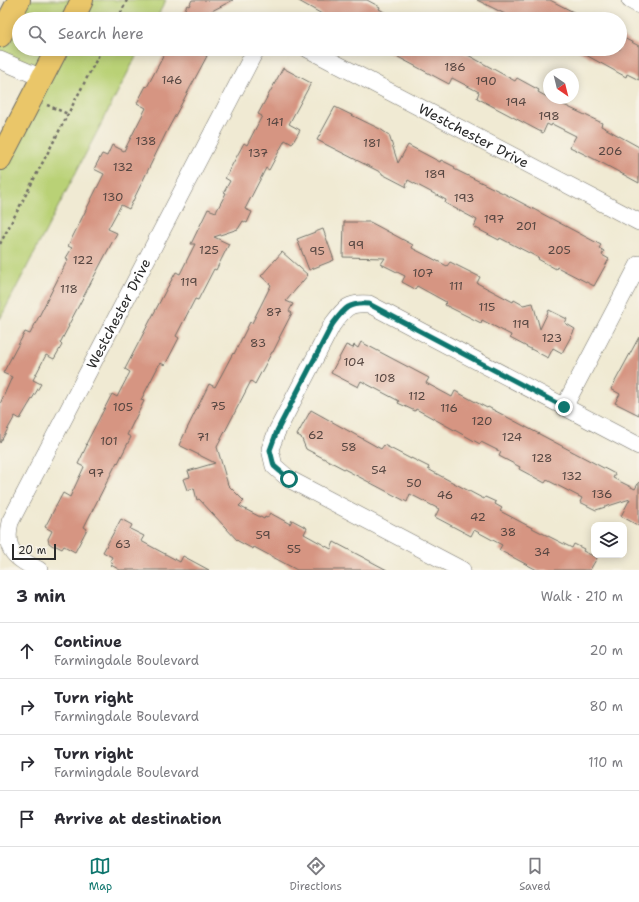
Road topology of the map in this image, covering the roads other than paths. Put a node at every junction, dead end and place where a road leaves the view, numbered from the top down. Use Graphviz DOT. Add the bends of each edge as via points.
graph roads {
  1 [pos="82,0"];
  2 [pos="630,0"];
  3 [pos="639,5"];
  4 [pos="11,8"];
  5 [pos="76,12"];
  6 [pos="0,36"];
  7 [pos="53,56"];
  8 [pos="253,56"];
  9 [pos="321,56"];
  10 [pos="0,60"];
  11 [pos="42,78"];
  12 [pos="0,159"];
  13 [pos="639,222"];
  14 [pos="639,264"];
  15 [pos="564,407"];
  16 [pos="639,446"];
  17 [pos="39,570"];
  18 [pos="462,570"];
  1 -- 5 [label="main road"];
  2 -- 3 [label="street"];
  4 -- 6 [label="main road"];
  7 -- 11 [label="main road"];
  8 -- 17 [label="street, Westchester Drive" via="10,522 8,544 21,561"];
  9 -- 13 [label="street, Westchester Drive"];
  10 -- 11 [label="street"];
  11 -- 12 [label="main road"];
  14 -- 15 [label="street"];
  15 -- 16 [label="street"];
  15 -- 18 [label="street" via="369,304 356,303 343,310 332,325 277,431 270,450 274,466 289,479"];
}
